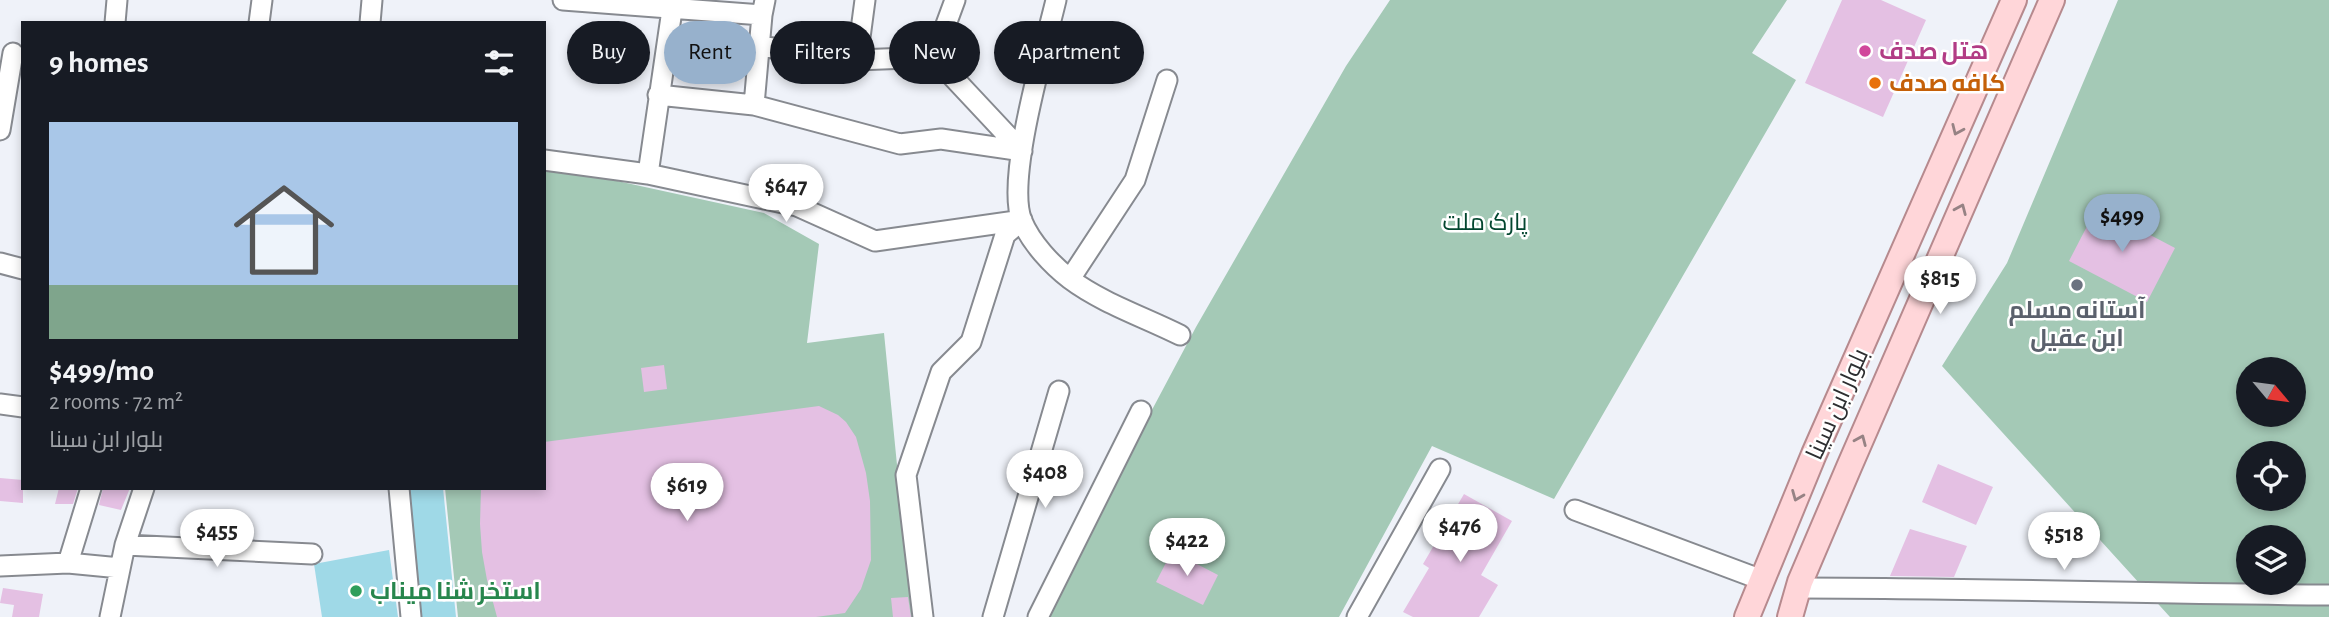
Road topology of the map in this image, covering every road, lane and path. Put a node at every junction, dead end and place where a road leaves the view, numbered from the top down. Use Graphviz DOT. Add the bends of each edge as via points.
graph roads {
  1 [pos="117,0"];
  2 [pos="262,0"];
  3 [pos="372,0"];
  4 [pos="563,0"];
  5 [pos="574,0"];
  6 [pos="865,0"];
  7 [pos="956,0"];
  8 [pos="1056,0"];
  9 [pos="2014,0"];
  10 [pos="2052,0"];
  11 [pos="763,8"];
  12 [pos="672,10"];
  13 [pos="115,21"];
  14 [pos="259,21"];
  15 [pos="370,21"];
  16 [pos="862,21"];
  17 [pos="948,21"];
  18 [pos="760,46"];
  19 [pos="770,47"];
  20 [pos="12,53"];
  21 [pos="1167,80"];
  22 [pos="959,84"];
  23 [pos="658,95"];
  24 [pos="754,105"];
  25 [pos="0,130"];
  26 [pos="1022,151"];
  27 [pos="546,160"];
  28 [pos="648,174"];
  29 [pos="1022,220"];
  30 [pos="0,263"];
  31 [pos="21,268"];
  32 [pos="1070,279"];
  33 [pos="1180,335"];
  34 [pos="1059,391"];
  35 [pos="0,404"];
  36 [pos="21,407"];
  37 [pos="1141,411"];
  38 [pos="1440,469"];
  39 [pos="90,490"];
  40 [pos="143,490"];
  41 [pos="399,490"];
  42 [pos="1575,510"];
  43 [pos="125,545"];
  44 [pos="312,554"];
  45 [pos="68,564"];
  46 [pos="0,566"];
  47 [pos="120,568"];
  48 [pos="1762,580"];
  49 [pos="1799,588"];
  50 [pos="2329,595"];
  51 [pos="110,617"];
  52 [pos="411,617"];
  53 [pos="923,617"];
  54 [pos="993,617"];
  55 [pos="1038,617"];
  56 [pos="1357,617"];
  57 [pos="1747,617"];
  58 [pos="1790,617"];
  1 -- 13 [label="street"];
  2 -- 14 [label="street"];
  3 -- 15 [label="street"];
  4 -- 5 [label="street"];
  5 -- 12 [label="street"];
  6 -- 16 [label="street"];
  7 -- 17 [label="street"];
  8 -- 26 [label="street"];
  9 -- 48 [label="main road, بلوار ابن سینا, one-way"];
  49 -- 10 [label="main road, بلوار ابن سینا, one-way"];
  11 -- 12 [label="street"];
  11 -- 18 [label="street"];
  12 -- 23 [label="street"];
  18 -- 19 [label="street"];
  18 -- 24 [label="street"];
  20 -- 25 [label="street"];
  21 -- 32 [label="street" via="1135,180"];
  22 -- 26 [label="street"];
  23 -- 24 [label="street"];
  23 -- 28 [label="street"];
  24 -- 26 [label="street" via="900,144 941,139"];
  26 -- 29 [label="street" via="1018,183"];
  27 -- 28 [label="street"];
  28 -- 29 [label="street" via="797,206 875,242"];
  29 -- 32 [label="street" via="1051,262"];
  29 -- 53 [label="street" via="1005,235 971,342 941,372 906,475"];
  30 -- 31 [label="street"];
  32 -- 33 [label="street"];
  34 -- 54 [label="street"];
  35 -- 36 [label="street"];
  37 -- 55 [label="street"];
  38 -- 56 [label="street"];
  39 -- 45 [label="street"];
  40 -- 43 [label="street"];
  41 -- 52 [label="street"];
  42 -- 48 [label="street"];
  43 -- 44 [label="street"];
  43 -- 47 [label="street"];
  45 -- 46 [label="street"];
  45 -- 47 [label="street"];
  47 -- 51 [label="street"];
  48 -- 57 [label="main road, بلوار ابن سینا"];
  49 -- 50 [label="street"];
  49 -- 58 [label="main road, بلوار ابن سینا"];
}
